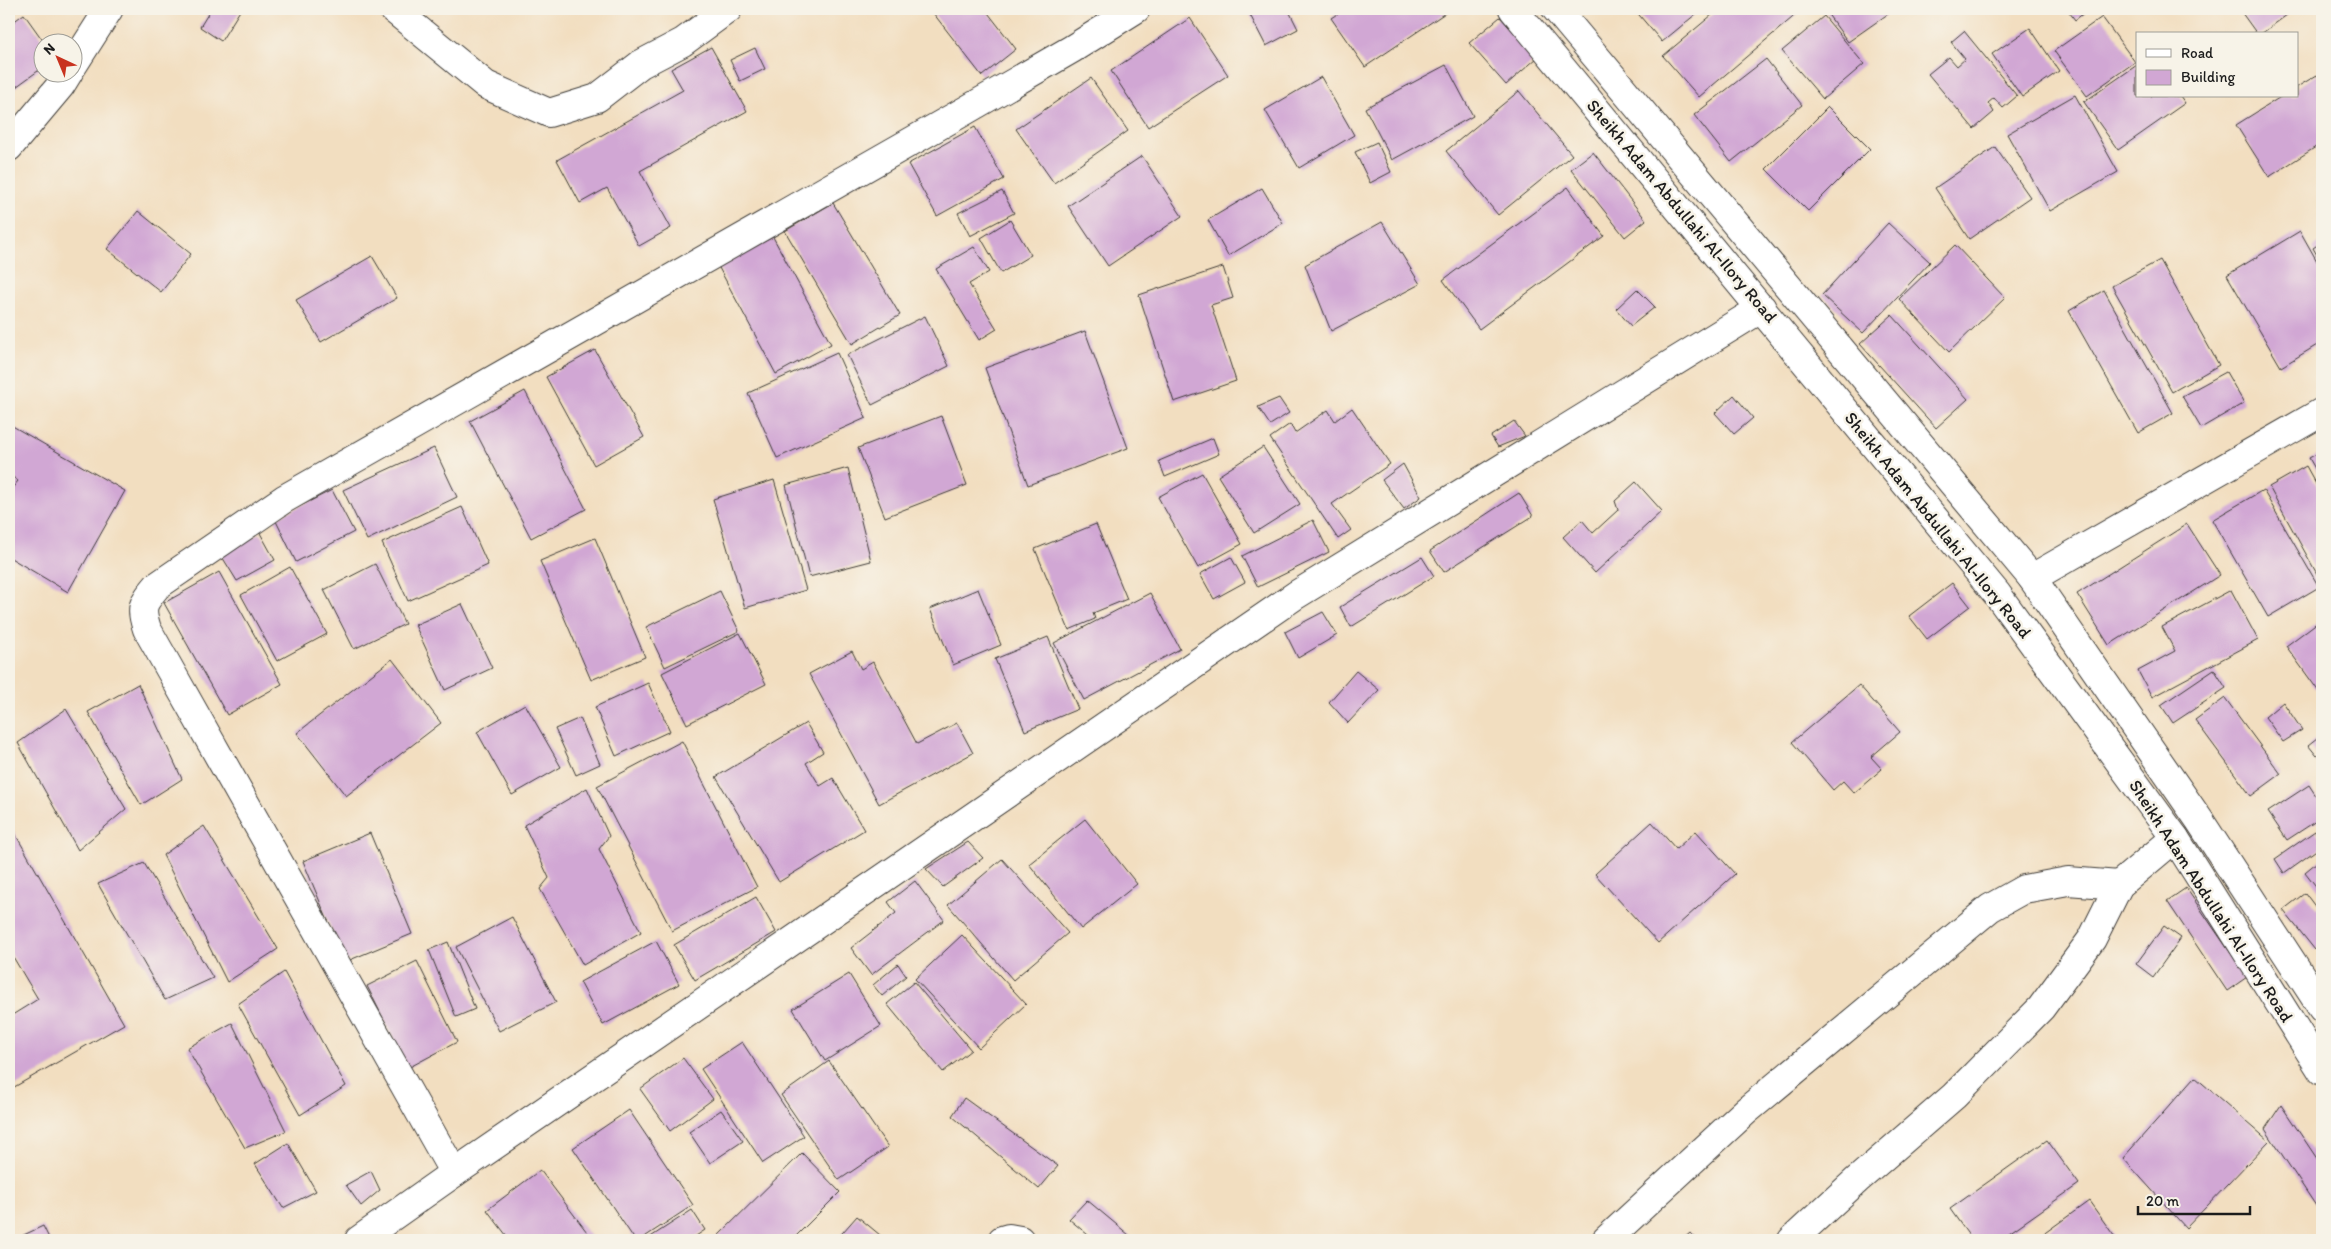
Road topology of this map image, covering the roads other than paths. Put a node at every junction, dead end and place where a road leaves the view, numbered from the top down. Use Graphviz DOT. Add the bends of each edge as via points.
graph roads {
  1 [pos="109,9"];
  2 [pos="393,9"];
  3 [pos="728,9"];
  4 [pos="1136,9"];
  5 [pos="1513,9"];
  6 [pos="1556,9"];
  7 [pos="82,51"];
  8 [pos="63,82"];
  9 [pos="9,147"];
  10 [pos="1762,308"];
  11 [pos="2322,412"];
  12 [pos="2032,578"];
  13 [pos="2175,838"];
  14 [pos="2118,885"];
  15 [pos="2322,1008"];
  16 [pos="2322,1071"];
  17 [pos="454,1173"];
  18 [pos="359,1240"];
  19 [pos="1002,1240"];
  20 [pos="1020,1240"];
  21 [pos="1606,1240"];
  22 [pos="1792,1240"];
  1 -- 7 [label="street"];
  2 -- 3 [label="street" via="486,85 550,113 597,98 641,64 683,42"];
  4 -- 17 [label="street" via="963,112 284,499 157,586 143,603 147,630"];
  5 -- 10 [label="street, Sheikh Adam Abdullahi Al-Ilory Road"];
  6 -- 12 [label="street, Sheikh Adam Abdullahi Al-Ilory Road"];
  8 -- 9 [label="street"];
  10 -- 13 [label="street, Sheikh Adam Abdullahi Al-Ilory Road" via="1997,594"];
  10 -- 17 [label="street" via="1296,595"];
  11 -- 12 [label="street"];
  12 -- 15 [label="street, Sheikh Adam Abdullahi Al-Ilory Road" via="2200,821"];
  13 -- 14 [label="street"];
  13 -- 16 [label="street, Sheikh Adam Abdullahi Al-Ilory Road"];
  14 -- 21 [label="street" via="2068,881 2033,887 1990,908 1746,1112"];
  14 -- 22 [label="street" via="2092,939 2041,1008 1954,1096"];
  17 -- 18 [label="street"];
  19 -- 20 [label="street"];
}
